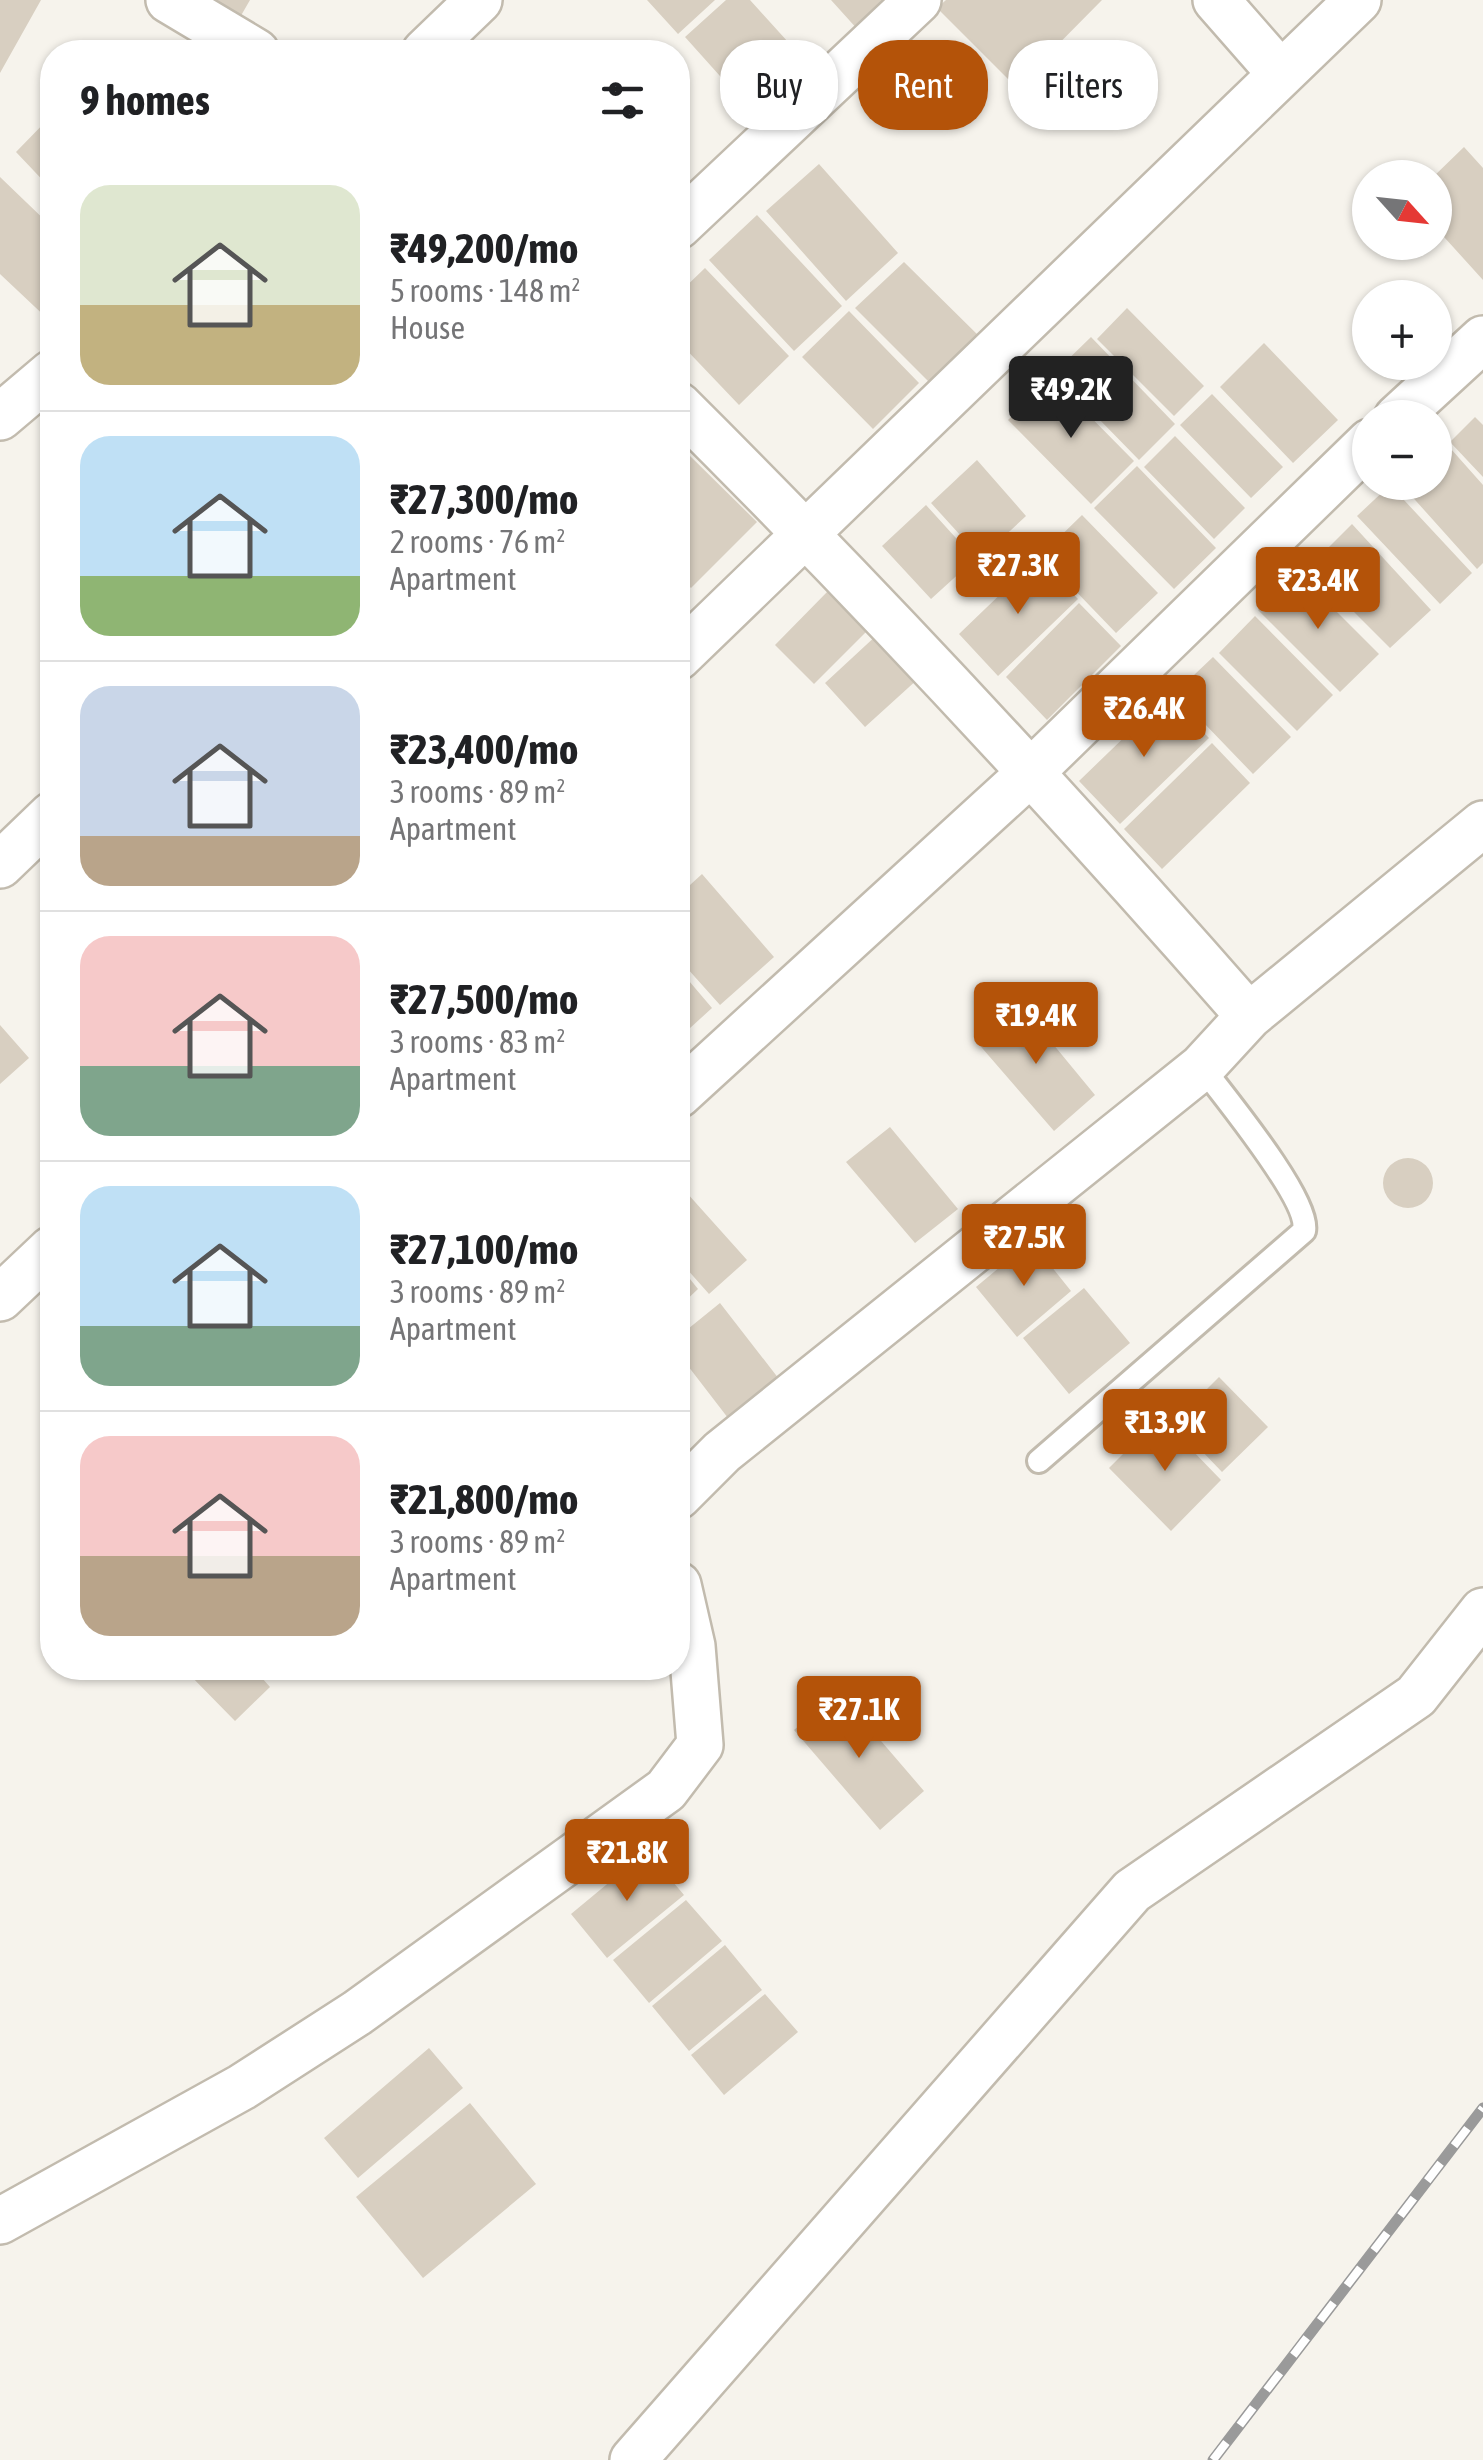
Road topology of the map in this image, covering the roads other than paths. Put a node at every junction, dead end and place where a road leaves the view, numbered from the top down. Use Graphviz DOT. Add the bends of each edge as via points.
graph roads {
  1 [pos="169,0"];
  2 [pos="479,0"];
  3 [pos="918,0"];
  4 [pos="1216,0"];
  5 [pos="1358,0"];
  6 [pos="236,40"];
  7 [pos="437,40"];
  8 [pos="1280,72"];
  9 [pos="690,215"];
  10 [pos="1483,339"];
  11 [pos="40,383"];
  12 [pos="1417,400"];
  13 [pos="0,417"];
  14 [pos="690,417"];
  15 [pos="1352,460"];
  16 [pos="806,533"];
  17 [pos="690,645"];
  18 [pos="1029,774"];
  19 [pos="1483,824"];
  20 [pos="40,827"];
  21 [pos="0,865"];
  22 [pos="1249,1016"];
  23 [pos="1202,1067"];
  24 [pos="690,1084"];
  25 [pos="40,1260"];
  26 [pos="0,1298"];
  27 [pos="1040,1461"];
  28 [pos="690,1485"];
  29 [pos="1483,1611"];
  30 [pos="690,1637"];
  31 [pos="0,2222"];
  32 [pos="633,2460"];
  1 -- 6 [label="street"];
  2 -- 7 [label="street"];
  3 -- 9 [label="street"];
  4 -- 8 [label="street"];
  5 -- 8 [label="street"];
  8 -- 16 [label="street"];
  10 -- 12 [label="street"];
  11 -- 13 [label="street"];
  14 -- 16 [label="street"];
  15 -- 18 [label="street"];
  16 -- 17 [label="street"];
  16 -- 18 [label="street"];
  18 -- 22 [label="street"];
  18 -- 24 [label="street"];
  19 -- 22 [label="street"];
  20 -- 21 [label="street"];
  22 -- 23 [label="street"];
  23 -- 27 [label="lane" via="1256,1137 1304,1216 1304,1231"];
  23 -- 28 [label="street"];
  25 -- 26 [label="street"];
  29 -- 32 [label="street" via="1416,1696 1132,1892"];
  30 -- 31 [label="street" via="700,1745 666,1790 341,2024 242,2088"];
}
